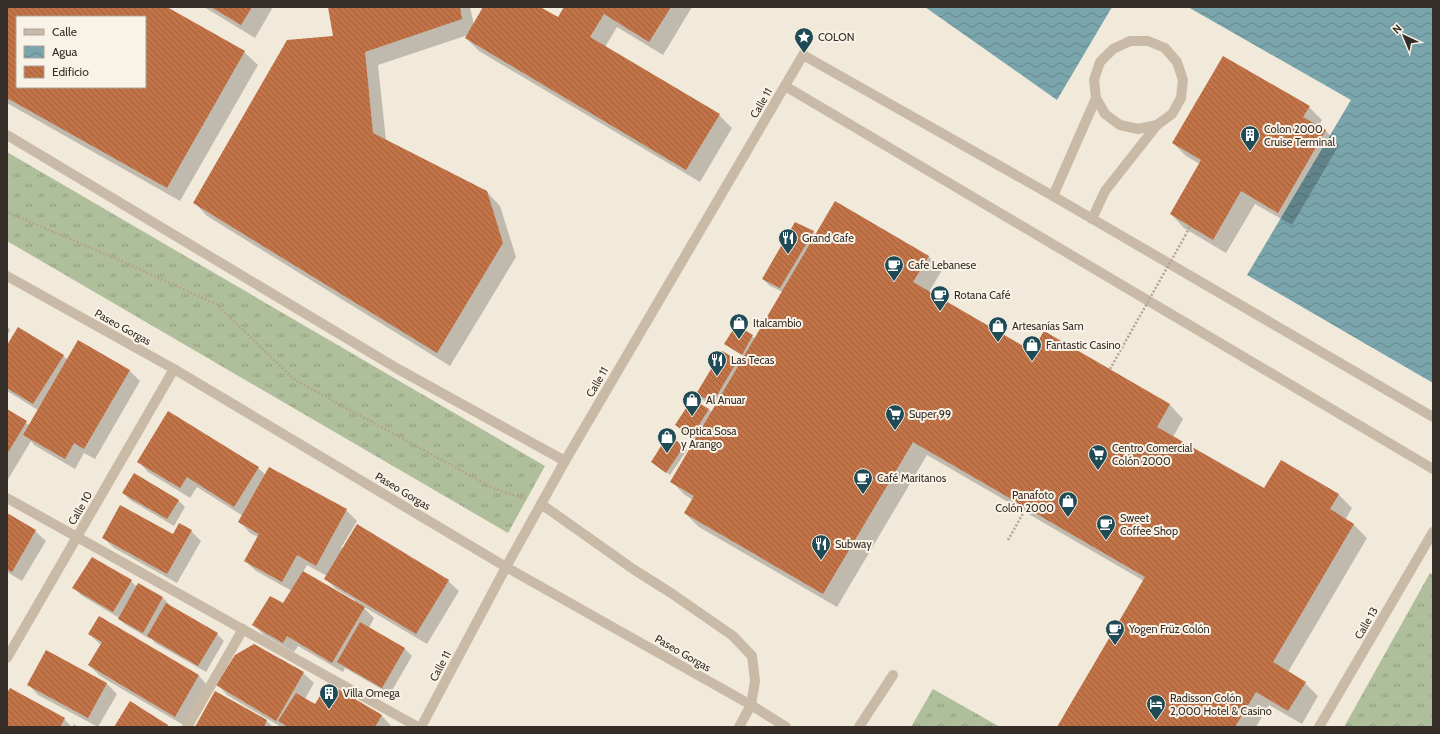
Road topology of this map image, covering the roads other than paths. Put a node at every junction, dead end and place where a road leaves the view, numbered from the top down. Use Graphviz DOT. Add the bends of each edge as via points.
graph roads {
  1 [pos="785,86"];
  2 [pos="1096,98"];
  3 [pos="1157,125"];
  4 [pos="7,135"];
  5 [pos="1053,196"];
  6 [pos="1092,219"];
  7 [pos="7,276"];
  8 [pos="174,369"];
  9 [pos="1433,417"];
  10 [pos="565,461"];
  11 [pos="1433,468"];
  12 [pos="7,498"];
  13 [pos="541,504"];
  14 [pos="1432,536"];
  15 [pos="77,538"];
  16 [pos="506,567"];
  17 [pos="243,630"];
  18 [pos="7,658"];
  19 [pos="893,675"];
  20 [pos="751,705"];
  21 [pos="187,727"];
  22 [pos="419,727"];
  23 [pos="739,727"];
  24 [pos="786,727"];
  25 [pos="859,727"];
  26 [pos="1319,727"];
  1 -- 5 [label="street, Calle 11" via="803,55"];
  1 -- 10 [label="street, Calle 11"];
  1 -- 11 [label="street"];
  2 -- 3 [label="street" via="1105,114 1120,125 1138,129"];
  2 -- 3 [label="street" via="1094,80 1100,62 1113,49 1130,41 1148,41 1165,48 1177,62 1183,80 1181,98 1172,114"];
  2 -- 5 [label="street"];
  3 -- 6 [label="street" via="1105,191"];
  4 -- 10 [label="street" via="398,369"];
  5 -- 6 [label="street"];
  6 -- 9 [label="street"];
  7 -- 8 [label="street, Paseo Gorgas"];
  8 -- 15 [label="street, Calle 10"];
  8 -- 16 [label="street, Paseo Gorgas"];
  10 -- 13 [label="street, Calle 11"];
  12 -- 15 [label="street"];
  13 -- 16 [label="street, Calle 11"];
  13 -- 20 [label="street" via="733,636 752,656 756,681"];
  14 -- 26 [label="street, Calle 13"];
  15 -- 17 [label="street"];
  15 -- 18 [label="street, Calle 10"];
  16 -- 20 [label="street, Paseo Gorgas"];
  16 -- 22 [label="street, Calle 11"];
  17 -- 21 [label="street"];
  17 -- 22 [label="street"];
  19 -- 25 [label="street"];
  20 -- 23 [label="street"];
  20 -- 24 [label="street, Paseo Gorgas"];
}
